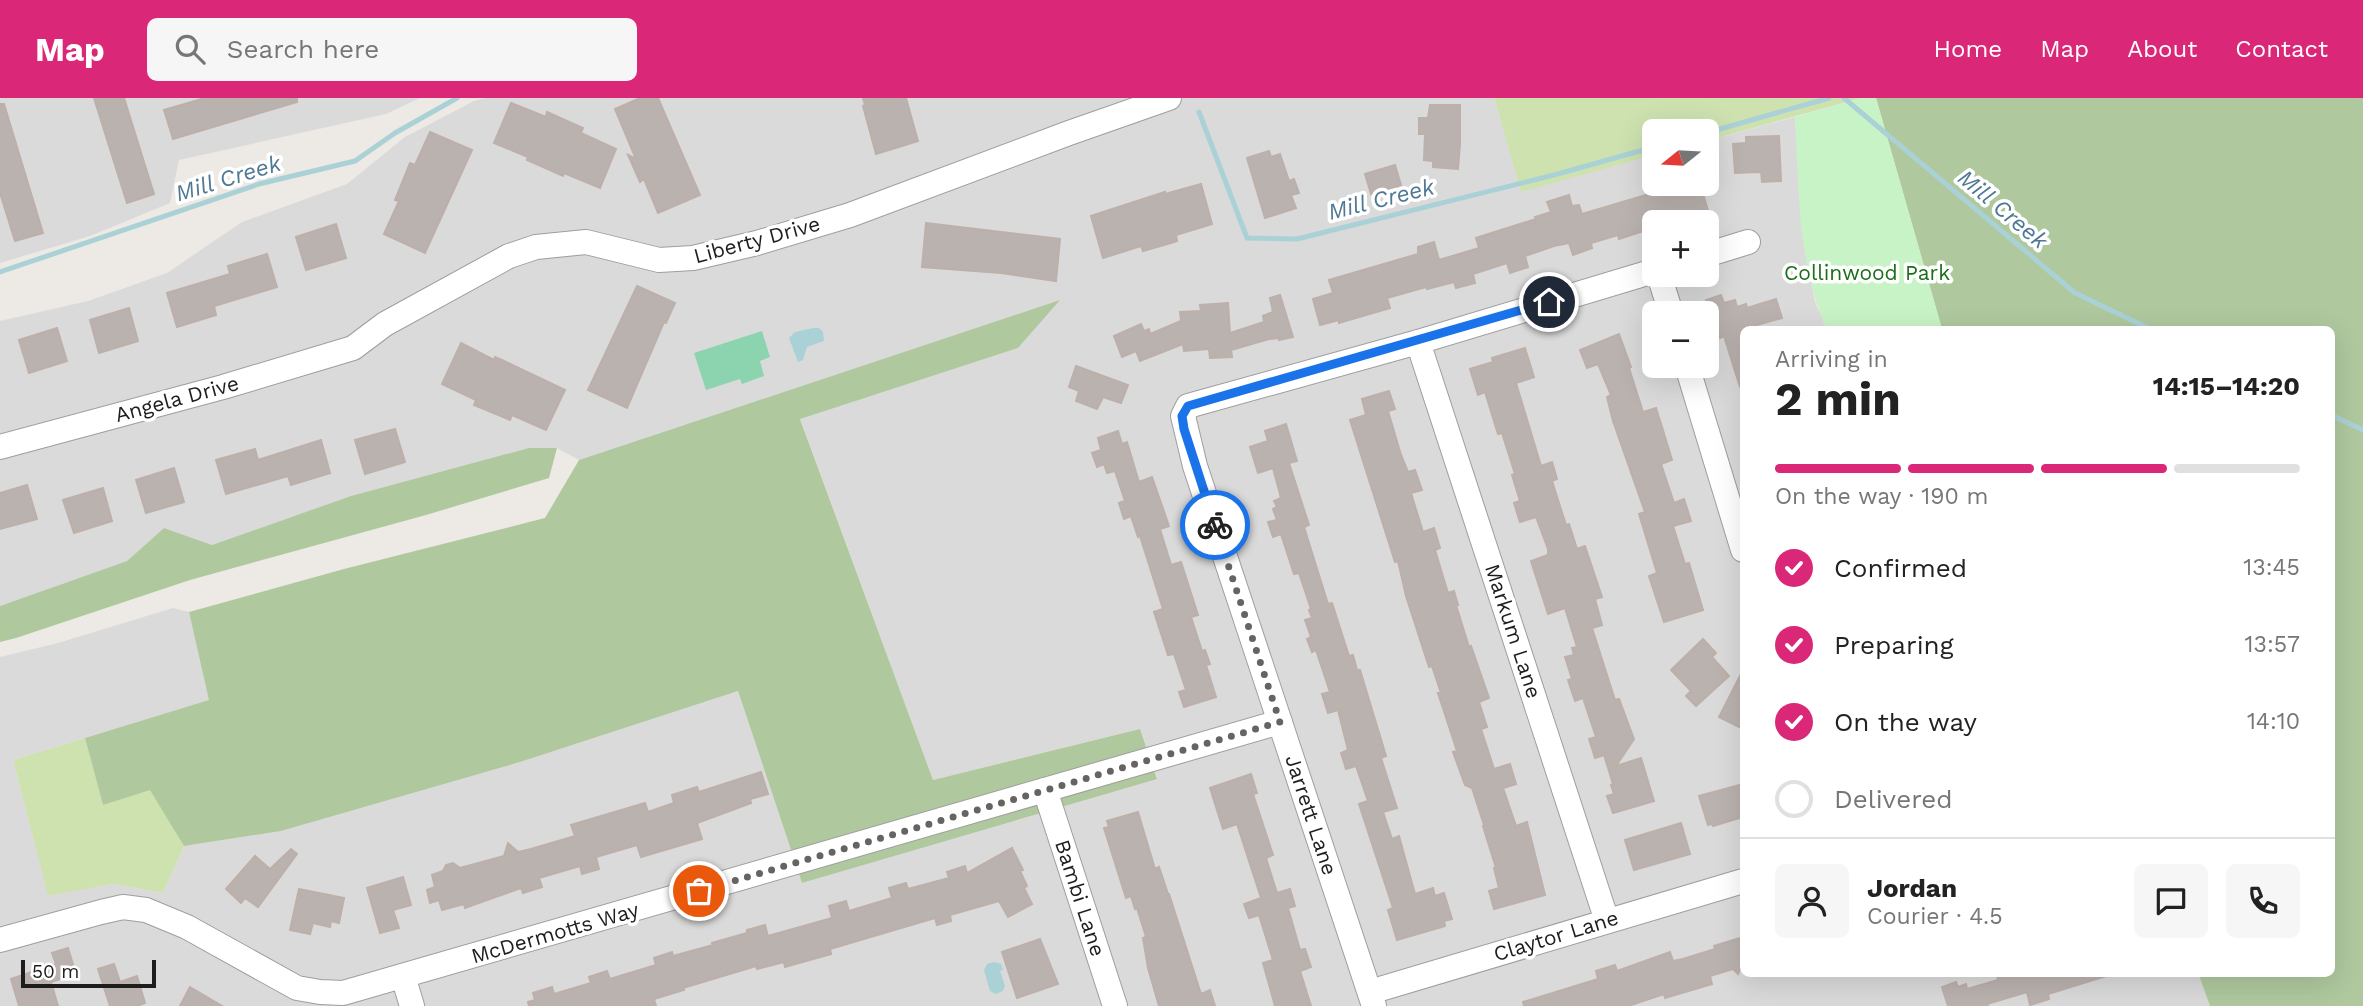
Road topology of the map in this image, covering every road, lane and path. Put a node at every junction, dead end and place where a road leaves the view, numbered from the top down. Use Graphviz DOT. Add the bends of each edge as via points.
graph roads {
  1 [pos="1169,98"];
  2 [pos="1748,242"];
  3 [pos="1719,251"];
  4 [pos="1642,275"];
  5 [pos="1419,342"];
  6 [pos="353,348"];
  7 [pos="1691,378"];
  8 [pos="0,447"];
  9 [pos="1740,540"];
  10 [pos="1280,722"];
  11 [pos="1045,790"];
  12 [pos="1740,882"];
  13 [pos="1607,921"];
  14 [pos="0,940"];
  15 [pos="403,976"];
  16 [pos="1372,999"];
  17 [pos="412,1006"];
  18 [pos="1115,1006"];
  1 -- 6 [label="street, Liberty Drive" via="850,215 706,256 659,260 586,242 536,247 509,256 385,324"];
  2 -- 3 [label="street"];
  4 -- 5 [label="street, Jarrett Lane"];
  5 -- 10 [label="street, Jarrett Lane" via="1188,406 1182,416"];
  5 -- 13 [label="street, Markum Lane"];
  6 -- 8 [label="street, Angela Drive"];
  7 -- 9 [label="street"];
  10 -- 11 [label="street, McDermotts Way"];
  10 -- 16 [label="street, Jarrett Lane"];
  11 -- 15 [label="street, McDermotts Way"];
  11 -- 18 [label="street, Bambi Lane"];
  12 -- 13 [label="street, Claytor Lane"];
  13 -- 16 [label="street, Claytor Lane"];
  14 -- 15 [label="street, McDermotts Way" via="123,907 146,910 187,927 297,988 343,993"];
  15 -- 17 [label="street"];
}
